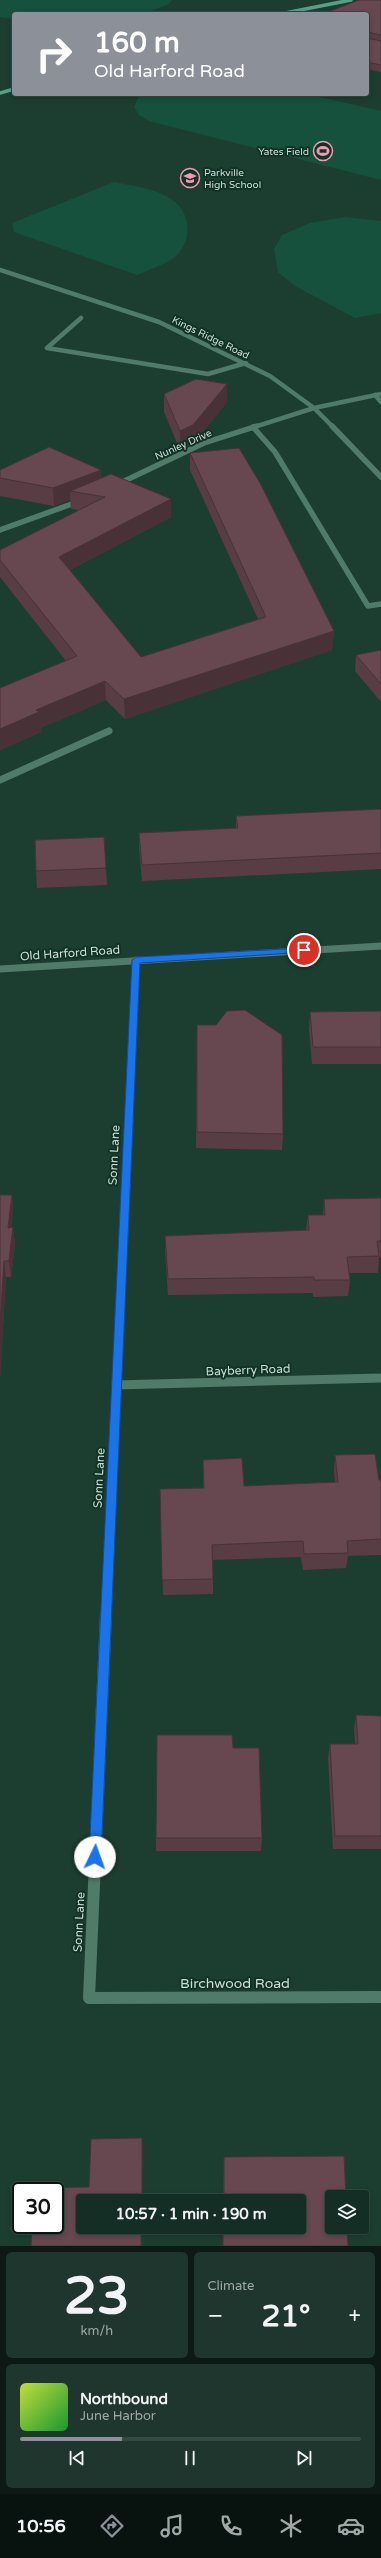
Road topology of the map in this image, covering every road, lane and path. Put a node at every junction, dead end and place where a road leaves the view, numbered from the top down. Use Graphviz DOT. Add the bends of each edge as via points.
graph roads {
  1 [pos="351,0"];
  2 [pos="290,12"];
  3 [pos="12,90"];
  4 [pos="0,93"];
  5 [pos="0,270"];
  6 [pos="81,318"];
  7 [pos="246,364"];
  8 [pos="381,394"];
  9 [pos="375,395"];
  10 [pos="381,402"];
  11 [pos="314,408"];
  12 [pos="253,428"];
  13 [pos="381,477"];
  14 [pos="107,489"];
  15 [pos="86,498"];
  16 [pos="0,530"];
  17 [pos="381,604"];
  18 [pos="109,731"];
  19 [pos="0,780"];
  20 [pos="381,946"];
  21 [pos="136,960"];
  22 [pos="0,969"];
  23 [pos="381,1378"];
  24 [pos="116,1386"];
  25 [pos="381,1997"];
  26 [pos="89,1998"];
  1 -- 2 [label="main road"];
  3 -- 4 [label="main road"];
  5 -- 7 [label="street, Kings Ridge Road" via="159,322"];
  6 -- 7 [label="street" via="47,348 208,374"];
  7 -- 11 [label="street, Kings Ridge Road" via="270,376"];
  8 -- 9 [label="street, Nunley Drive"];
  9 -- 10 [label="street"];
  9 -- 11 [label="street, Nunley Drive"];
  11 -- 12 [label="street, Nunley Drive"];
  11 -- 13 [label="street, Kings Ridge Road"];
  12 -- 14 [label="street, Nunley Drive" via="204,443"];
  12 -- 17 [label="street" via="275,452 368,606"];
  15 -- 16 [label="street"];
  18 -- 19 [label="street"];
  20 -- 21 [label="street, Old Harford Road"];
  21 -- 22 [label="street, Old Harford Road"];
  21 -- 24 [label="street, Sonn Lane"];
  23 -- 24 [label="street, Bayberry Road"];
  24 -- 26 [label="street, Sonn Lane"];
  25 -- 26 [label="street, Birchwood Road"];
}
